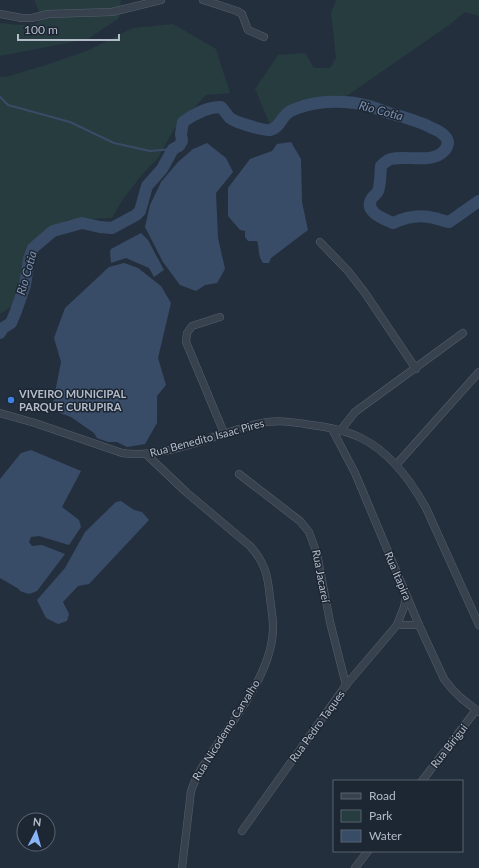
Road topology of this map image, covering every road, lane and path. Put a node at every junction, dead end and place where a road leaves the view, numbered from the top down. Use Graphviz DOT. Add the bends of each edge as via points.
graph roads {
  1 [pos="161,0"];
  2 [pos="203,0"];
  3 [pos="0,14"];
  4 [pos="264,37"];
  5 [pos="320,242"];
  6 [pos="220,317"];
  7 [pos="463,332"];
  8 [pos="416,369"];
  9 [pos="479,372"];
  10 [pos="0,413"];
  11 [pos="332,430"];
  12 [pos="340,431"];
  13 [pos="224,433"];
  14 [pos="146,454"];
  15 [pos="396,465"];
  16 [pos="239,474"];
  17 [pos="406,597"];
  18 [pos="397,625"];
  19 [pos="419,625"];
  20 [pos="479,625"];
  21 [pos="346,685"];
  22 [pos="478,711"];
  23 [pos="423,780"];
  24 [pos="242,831"];
  25 [pos="367,852"];
  26 [pos="183,853"];
  27 [pos="177,868"];
  28 [pos="182,868"];
  29 [pos="355,868"];
  1 -- 3 [label="street" via="112,12 48,14 32,18"];
  2 -- 4 [label="street" via="242,14 248,30"];
  5 -- 8 [label="street" via="348,271"];
  6 -- 13 [label="street" via="192,326 187,333 186,342"];
  7 -- 8 [label="street"];
  8 -- 12 [label="street" via="355,412"];
  9 -- 15 [label="street"];
  10 -- 14 [label="street, Rua Benedito Isaac Pires" via="122,453"];
  11 -- 12 [label="street, Rua Benedito Isaac Pires"];
  11 -- 13 [label="street, Rua Benedito Isaac Pires" via="275,421"];
  11 -- 17 [label="street, Rua Itapira" via="355,473"];
  12 -- 15 [label="street, Rua Benedito Isaac Pires" via="361,438"];
  13 -- 14 [label="street, Rua Benedito Isaac Pires"];
  14 -- 26 [label="street, Rua Nicodemo Carvalho" via="258,554 268,577 273,626 270,650 264,668 245,704 194,780"];
  15 -- 20 [label="street, Rua Benedito Isaac Pires" via="416,490 426,508"];
  16 -- 21 [label="street, Rua Jacareí" via="300,521 309,532 317,554 330,622"];
  17 -- 18 [label="street, Rua Pedro Taques"];
  17 -- 19 [label="street, Rua Itapira"];
  18 -- 19 [label="street"];
  18 -- 21 [label="street, Rua Pedro Taques"];
  19 -- 22 [label="street, Rua Itapira" via="444,679"];
  21 -- 24 [label="street, Rua Pedro Taques"];
  22 -- 23 [label="street, Rua Birigui"];
  25 -- 29 [label="street"];
  26 -- 27 [label="street"];
  26 -- 28 [label="street, Rua Nicodemo Carvalho"];
}
